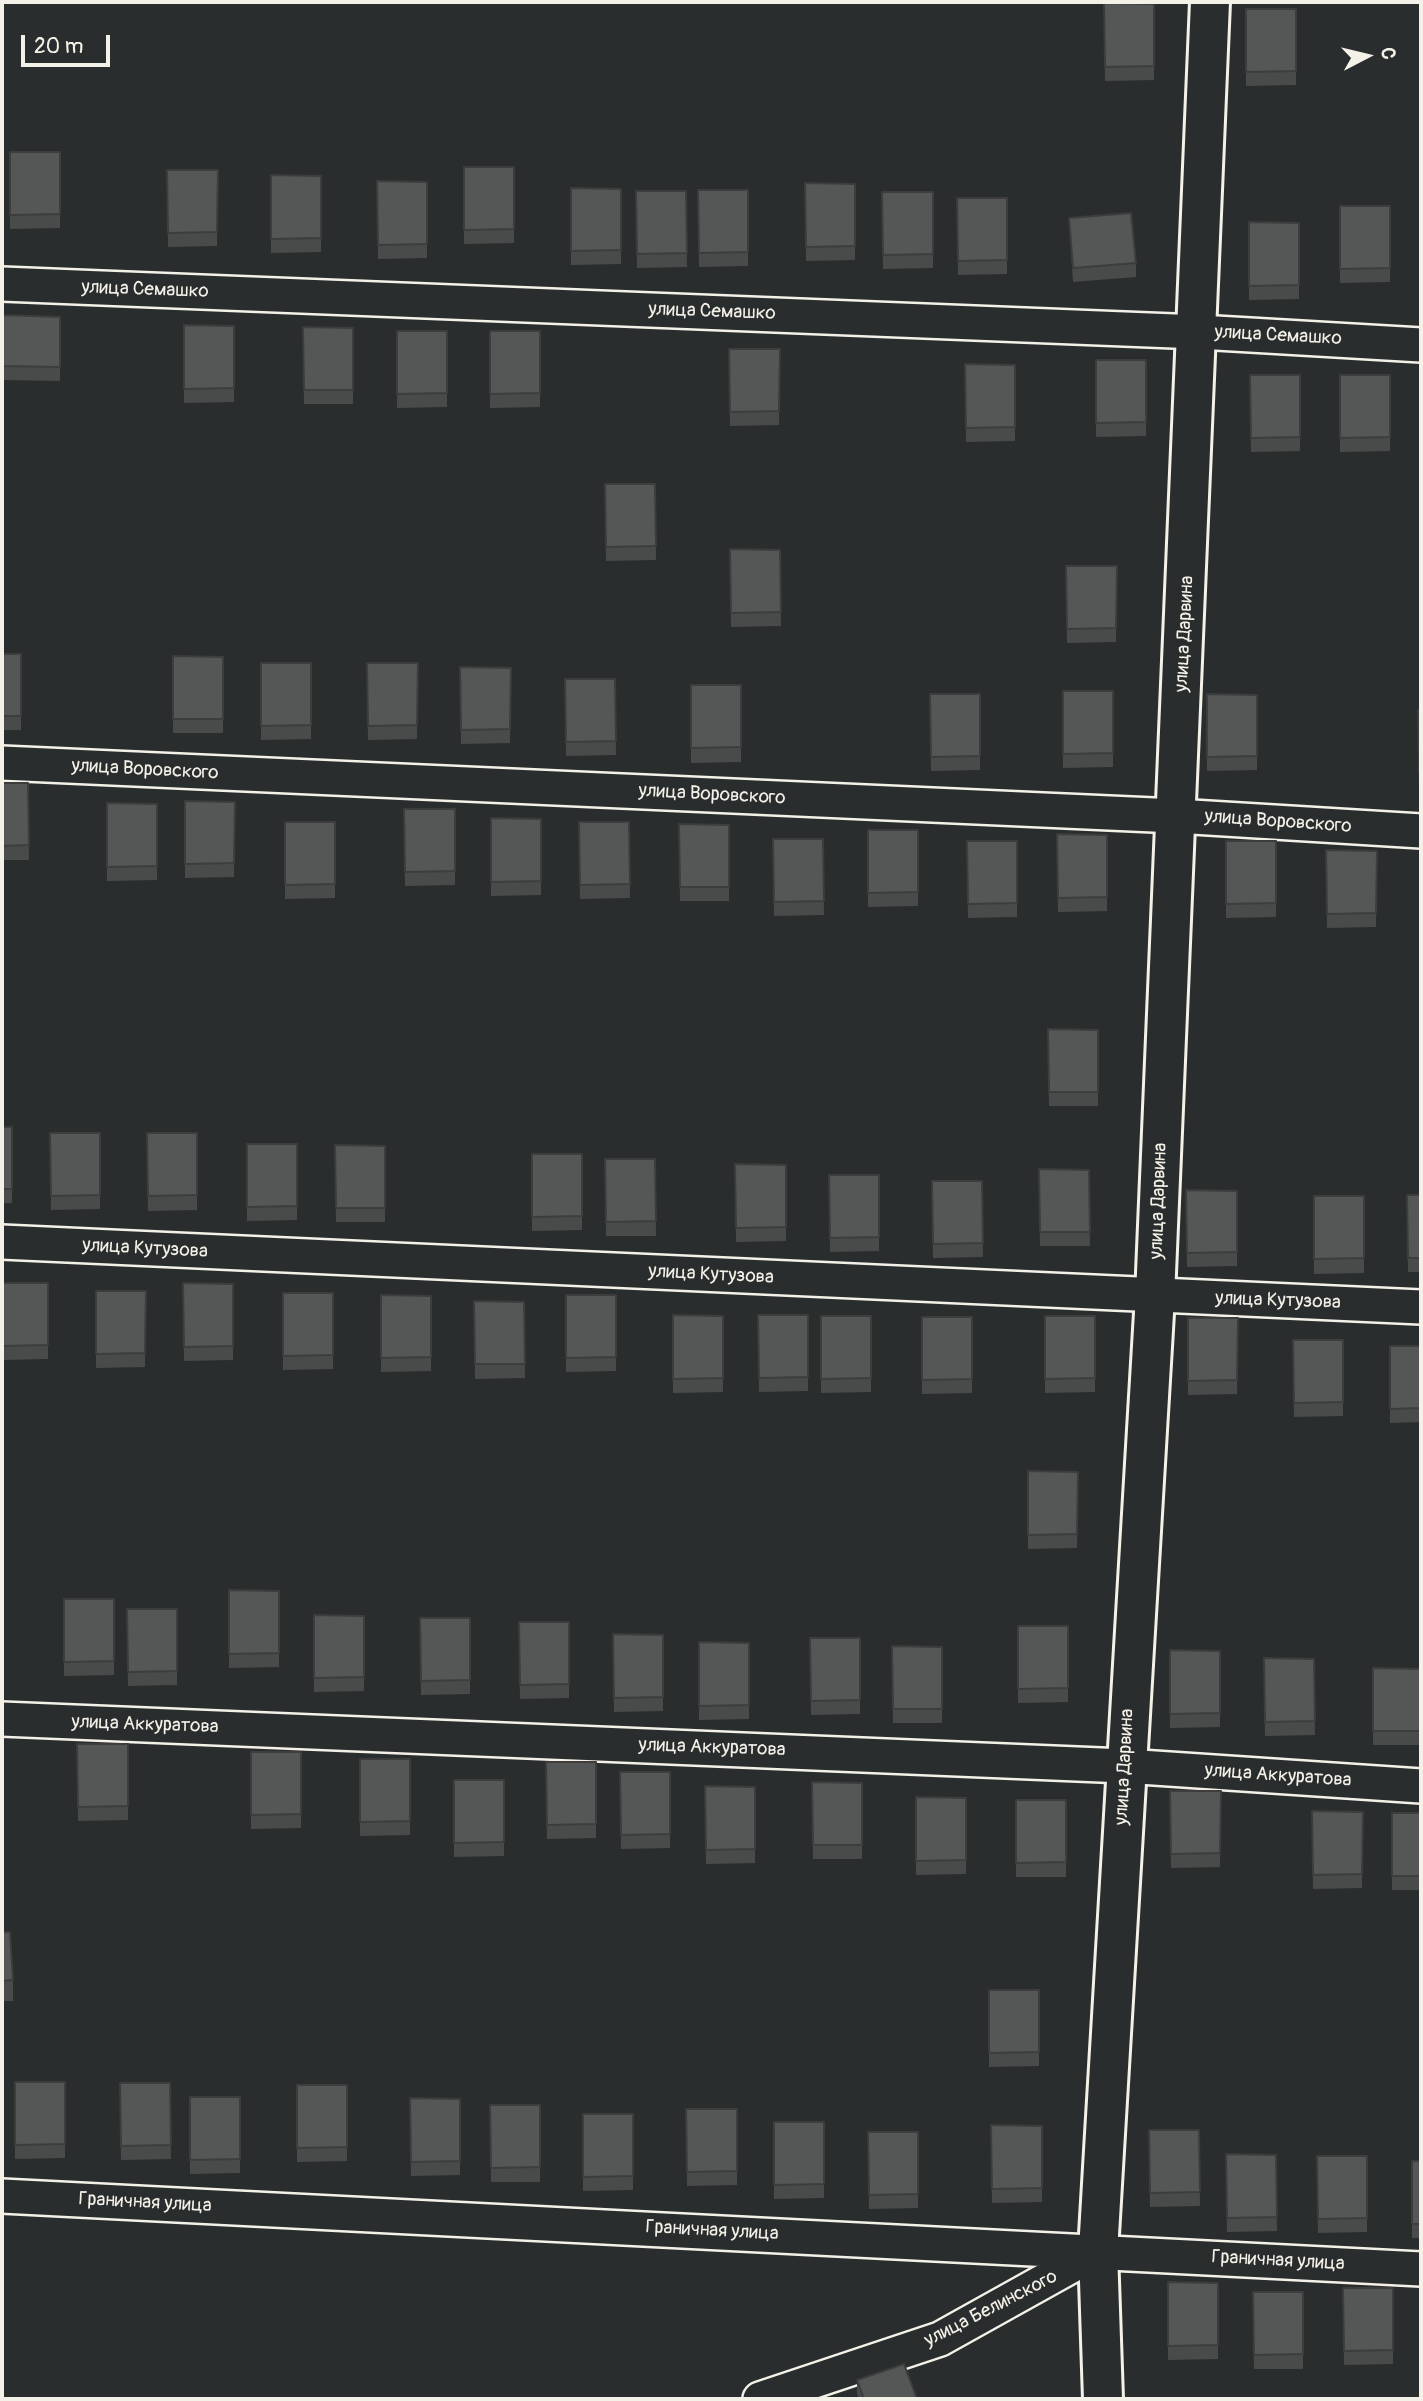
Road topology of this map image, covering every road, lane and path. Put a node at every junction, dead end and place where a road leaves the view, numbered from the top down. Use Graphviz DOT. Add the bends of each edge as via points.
graph roads {
  1 [pos="1210,2"];
  2 [pos="2,284"];
  3 [pos="1199,332"];
  4 [pos="1421,345"];
  5 [pos="2,763"];
  6 [pos="1176,816"];
  7 [pos="1421,831"];
  8 [pos="2,1242"];
  9 [pos="1155,1296"];
  10 [pos="1421,1307"];
  11 [pos="2,1719"];
  12 [pos="1125,1766"];
  13 [pos="1421,1786"];
  14 [pos="2,2196"];
  15 [pos="1098,2251"];
  16 [pos="1421,2269"];
  17 [pos="761,2399"];
  18 [pos="1103,2399"];
  1 -- 3 [label="street, улица Дарвина"];
  2 -- 3 [label="street, улица Семашко"];
  3 -- 4 [label="street, улица Семашко"];
  3 -- 6 [label="street, улица Дарвина"];
  5 -- 6 [label="street, улица Воровского"];
  6 -- 7 [label="street, улица Воровского"];
  6 -- 9 [label="street, улица Дарвина"];
  8 -- 9 [label="street, улица Кутузова"];
  9 -- 10 [label="street, улица Кутузова"];
  9 -- 12 [label="street, улица Дарвина"];
  11 -- 12 [label="street, улица Аккуратова"];
  12 -- 13 [label="street, улица Аккуратова"];
  12 -- 15 [label="street, улица Дарвина"];
  14 -- 15 [label="street, Граничная улица"];
  15 -- 16 [label="street, Граничная улица"];
  15 -- 17 [label="street, улица Белинского" via="940,2339"];
  15 -- 18 [label="street, улица Дарвина"];
}
